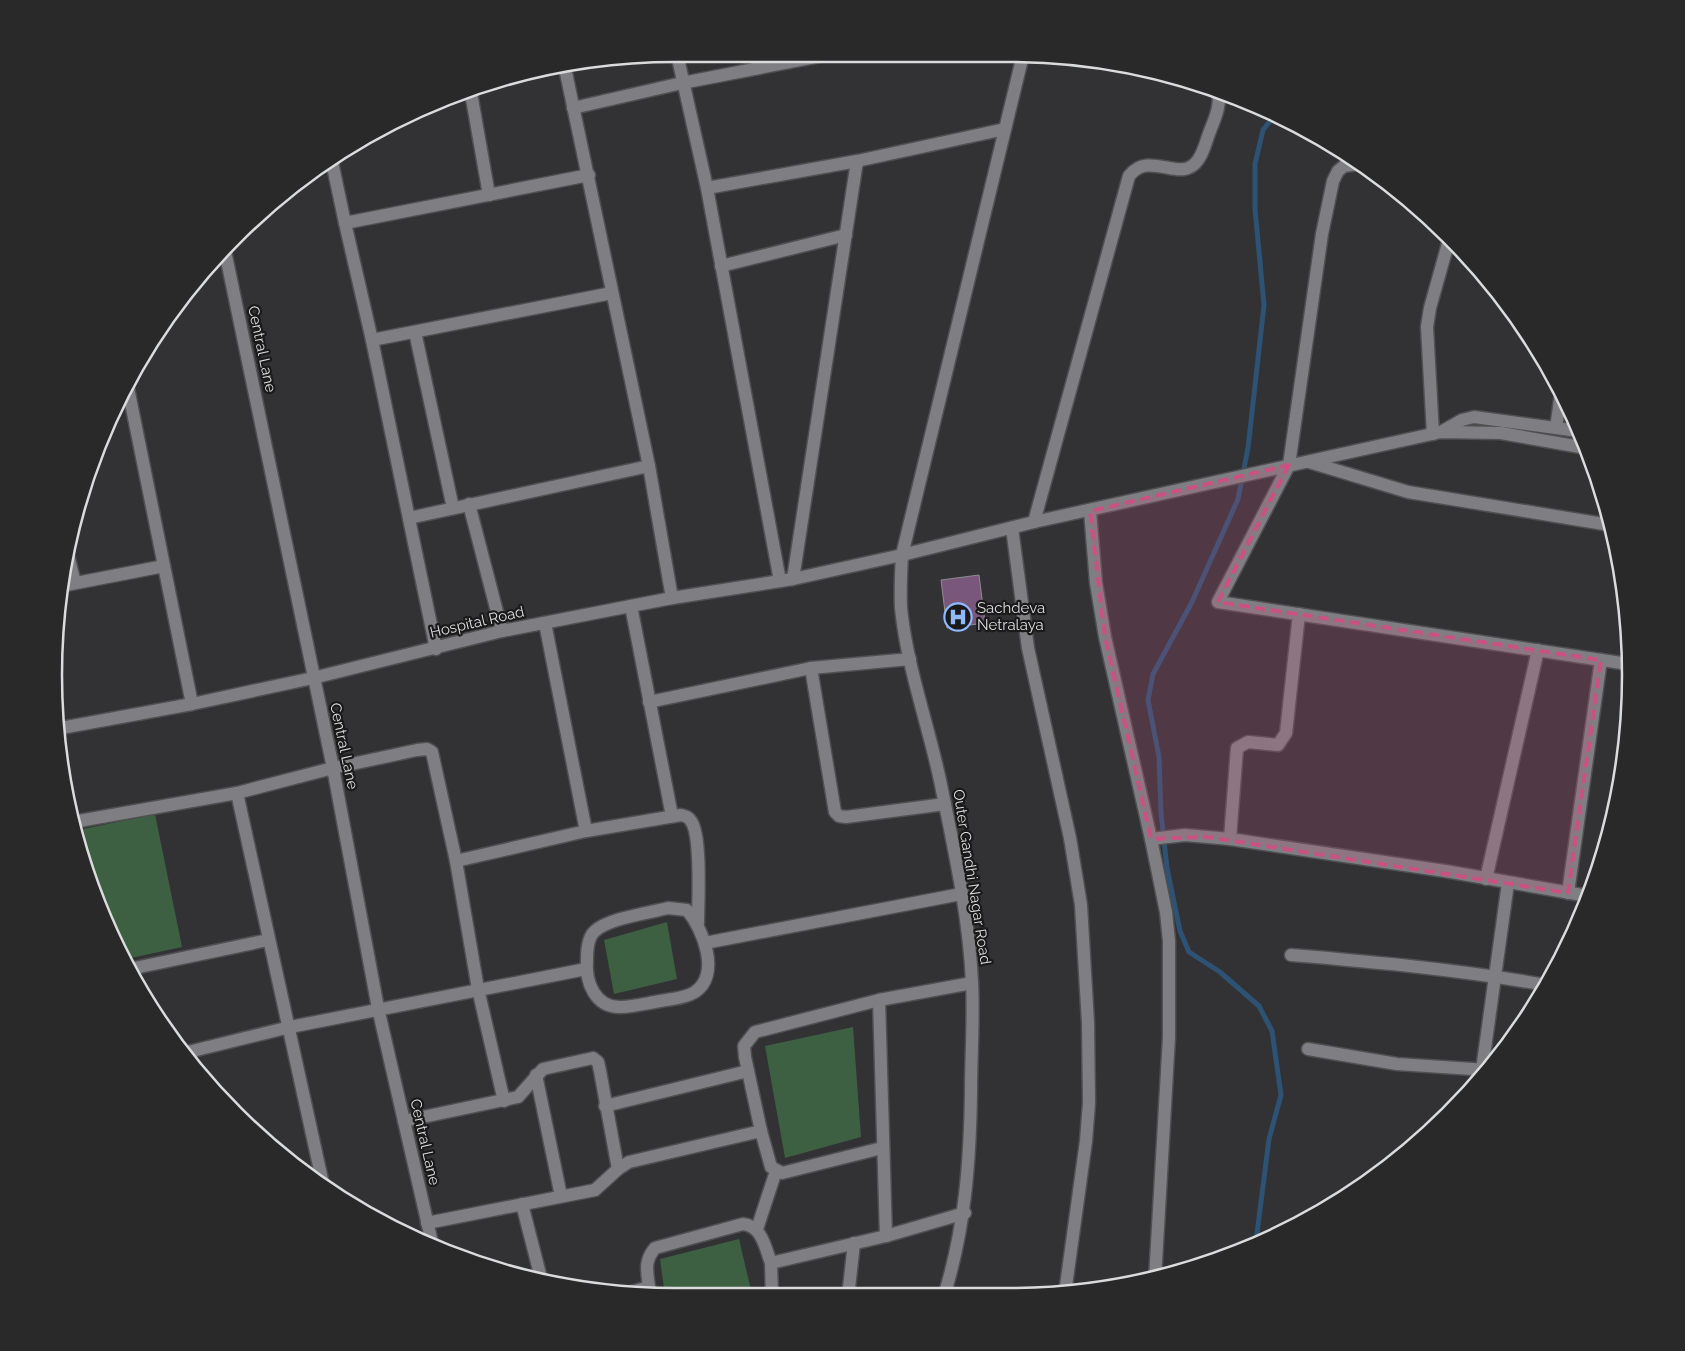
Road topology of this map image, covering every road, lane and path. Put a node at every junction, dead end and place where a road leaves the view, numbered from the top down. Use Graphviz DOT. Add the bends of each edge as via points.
graph roads {
  1 [pos="678,62"];
  2 [pos="790,62"];
  3 [pos="1021,63"];
  4 [pos="566,72"];
  5 [pos="682,83"];
  6 [pos="472,97"];
  7 [pos="1218,99"];
  8 [pos="573,108"];
  9 [pos="1004,129"];
  10 [pos="857,161"];
  11 [pos="1349,165"];
  12 [pos="333,167"];
  13 [pos="589,175"];
  14 [pos="707,188"];
  15 [pos="488,195"];
  16 [pos="345,223"];
  17 [pos="846,235"];
  18 [pos="1447,246"];
  19 [pos="226,259"];
  20 [pos="721,266"];
  21 [pos="612,294"];
  22 [pos="414,332"];
  23 [pos="372,340"];
  24 [pos="130,397"];
  25 [pos="1559,405"];
  26 [pos="1556,428"];
  27 [pos="1571,430"];
  28 [pos="1437,433"];
  29 [pos="1578,447"];
  30 [pos="1308,462"];
  31 [pos="649,466"];
  32 [pos="1289,466"];
  33 [pos="469,504"];
  34 [pos="453,508"];
  35 [pos="1090,511"];
  36 [pos="409,518"];
  37 [pos="1034,522"];
  38 [pos="1604,524"];
  39 [pos="1012,528"];
  40 [pos="902,555"];
  41 [pos="164,566"];
  42 [pos="793,578"];
  43 [pos="780,581"];
  44 [pos="70,584"];
  45 [pos="672,598"];
  46 [pos="631,606"];
  47 [pos="1299,614"];
  48 [pos="544,623"];
  49 [pos="502,631"];
  50 [pos="436,649"];
  51 [pos="1538,650"];
  52 [pos="910,659"];
  53 [pos="1601,660"];
  54 [pos="1622,663"];
  55 [pos="811,668"];
  56 [pos="313,678"];
  57 [pos="649,702"];
  58 [pos="192,704"];
  59 [pos="65,727"];
  60 [pos="333,768"];
  61 [pos="237,793"];
  62 [pos="945,804"];
  63 [pos="672,816"];
  64 [pos="80,821"];
  65 [pos="586,831"];
  66 [pos="1155,838"];
  67 [pos="1230,839"];
  68 [pos="456,861"];
  69 [pos="1486,879"];
  70 [pos="1508,883"];
  71 [pos="1568,893"];
  72 [pos="961,894"];
  73 [pos="1582,895"];
  74 [pos="698,923"];
  75 [pos="268,940"];
  76 [pos="705,943"];
  77 [pos="1291,955"];
  78 [pos="137,968"];
  79 [pos="586,970"];
  80 [pos="1494,976"];
  81 [pos="972,983"];
  82 [pos="1539,984"];
  83 [pos="478,989"];
  84 [pos="878,1000"];
  85 [pos="378,1008"];
  86 [pos="290,1026"];
  87 [pos="1308,1048"];
  88 [pos="191,1051"];
  89 [pos="1485,1062"];
  90 [pos="748,1071"];
  91 [pos="1477,1071"];
  92 [pos="536,1074"];
  93 [pos="504,1101"];
  94 [pos="605,1106"];
  95 [pos="404,1121"];
  96 [pos="761,1131"];
  97 [pos="882,1148"];
  98 [pos="618,1168"];
  99 [pos="776,1171"];
  100 [pos="321,1175"];
  101 [pos="561,1196"];
  102 [pos="522,1204"];
  103 [pos="964,1213"];
  104 [pos="427,1223"];
  105 [pos="756,1229"];
  106 [pos="886,1236"];
  107 [pos="431,1237"];
  108 [pos="854,1244"];
  109 [pos="770,1262"];
  110 [pos="1155,1271"];
  111 [pos="540,1273"];
  112 [pos="1066,1285"];
  113 [pos="649,1287"];
  114 [pos="771,1288"];
  115 [pos="849,1288"];
  116 [pos="947,1288"];
  1 -- 5 [label="street"];
  2 -- 5 [label="street"];
  3 -- 9 [label="street, Outer Gandhi Nagar Road"];
  4 -- 8 [label="street"];
  5 -- 8 [label="street"];
  5 -- 14 [label="street"];
  6 -- 15 [label="street"];
  7 -- 37 [label="street" via="1218,108 1198,160 1188,169 1148,164 1140,166 1130,176"];
  8 -- 13 [label="street"];
  9 -- 10 [label="street"];
  9 -- 40 [label="street, Outer Gandhi Nagar Road"];
  10 -- 14 [label="street"];
  10 -- 17 [label="street"];
  11 -- 32 [label="street" via="1338,171 1333,181 1322,234"];
  12 -- 16 [label="street"];
  13 -- 15 [label="street"];
  13 -- 21 [label="street"];
  14 -- 20 [label="street"];
  15 -- 16 [label="street"];
  16 -- 23 [label="street"];
  17 -- 20 [label="street"];
  17 -- 42 [label="street"];
  18 -- 28 [label="street" via="1427,327"];
  19 -- 56 [label="street, Central Lane"];
  20 -- 43 [label="street"];
  21 -- 22 [label="street"];
  21 -- 31 [label="street"];
  22 -- 23 [label="street"];
  22 -- 34 [label="street"];
  23 -- 36 [label="street"];
  24 -- 41 [label="street"];
  25 -- 26 [label="street"];
  26 -- 27 [label="street"];
  26 -- 28 [label="street" via="1474,417"];
  28 -- 29 [label="street" via="1501,433"];
  28 -- 30 [label="street, Hospital Road"];
  30 -- 32 [label="street, Hospital Road"];
  30 -- 38 [label="street" via="1408,492"];
  31 -- 33 [label="street"];
  31 -- 45 [label="street"];
  32 -- 35 [label="street, Hospital Road"];
  32 -- 47 [label="street" via="1218,602"];
  33 -- 34 [label="street"];
  33 -- 49 [label="street"];
  34 -- 36 [label="street"];
  35 -- 37 [label="street, Hospital Road"];
  35 -- 66 [label="street" via="1096,583 1105,637"];
  36 -- 50 [label="street"];
  37 -- 39 [label="street, Hospital Road"];
  39 -- 40 [label="street, Hospital Road"];
  39 -- 112 [label="street" via="1028,648 1070,838 1081,905 1089,1103"];
  40 -- 42 [label="street, Hospital Road"];
  40 -- 52 [label="street, Outer Gandhi Nagar Road" via="901,609"];
  41 -- 44 [label="street"];
  41 -- 58 [label="street"];
  42 -- 43 [label="street, Hospital Road"];
  43 -- 45 [label="street, Hospital Road"];
  45 -- 46 [label="street, Hospital Road"];
  46 -- 48 [label="street, Hospital Road"];
  46 -- 57 [label="street"];
  47 -- 51 [label="street"];
  47 -- 67 [label="street" via="1286,733 1278,745 1248,742 1237,748"];
  48 -- 49 [label="street, Hospital Road"];
  48 -- 65 [label="street"];
  49 -- 50 [label="street, Hospital Road"];
  50 -- 56 [label="street, Hospital Road"];
  51 -- 53 [label="street"];
  51 -- 69 [label="street"];
  52 -- 55 [label="street"];
  52 -- 62 [label="street, Outer Gandhi Nagar Road"];
  53 -- 54 [label="street"];
  53 -- 71 [label="street"];
  55 -- 57 [label="street"];
  55 -- 62 [label="street" via="835,812 846,817"];
  56 -- 58 [label="street, Hospital Road"];
  56 -- 60 [label="street, Central Lane"];
  57 -- 63 [label="street"];
  58 -- 59 [label="street, Hospital Road"];
  60 -- 61 [label="street"];
  60 -- 68 [label="street" via="417,750 432,752"];
  60 -- 85 [label="street, Central Lane"];
  61 -- 64 [label="street"];
  61 -- 75 [label="street"];
  62 -- 72 [label="street, Outer Gandhi Nagar Road"];
  63 -- 65 [label="street"];
  63 -- 74 [label="street" via="686,816 694,829 699,872"];
  65 -- 68 [label="street"];
  66 -- 67 [label="street" via="1185,835"];
  66 -- 110 [label="street" via="1166,912 1171,1002"];
  67 -- 69 [label="street"];
  68 -- 83 [label="street"];
  69 -- 70 [label="street"];
  70 -- 71 [label="street"];
  70 -- 80 [label="street"];
  71 -- 73 [label="street"];
  72 -- 76 [label="street"];
  72 -- 81 [label="street, Outer Gandhi Nagar Road"];
  74 -- 76 [label="street"];
  74 -- 79 [label="street" via="688,910 677,908 610,922 595,931 590,941"];
  75 -- 78 [label="street"];
  75 -- 86 [label="street"];
  76 -- 79 [label="street" via="709,973 704,984 685,997 621,1008 609,1006 593,994"];
  77 -- 80 [label="street"];
  79 -- 83 [label="street"];
  80 -- 82 [label="street"];
  80 -- 89 [label="street"];
  81 -- 84 [label="street"];
  81 -- 103 [label="street, Outer Gandhi Nagar Road" via="970,1130"];
  83 -- 85 [label="street"];
  83 -- 93 [label="street"];
  84 -- 90 [label="street" via="755,1032 744,1046"];
  84 -- 97 [label="street"];
  85 -- 86 [label="street"];
  85 -- 95 [label="street, Central Lane"];
  86 -- 88 [label="street"];
  86 -- 100 [label="street"];
  87 -- 91 [label="street" via="1397,1064"];
  90 -- 94 [label="street"];
  90 -- 96 [label="street"];
  92 -- 93 [label="street" via="518,1097"];
  92 -- 94 [label="street" via="551,1066 593,1058 598,1062"];
  92 -- 101 [label="street"];
  93 -- 95 [label="street"];
  94 -- 98 [label="street"];
  95 -- 104 [label="street, Central Lane"];
  96 -- 98 [label="street" via="643,1158"];
  96 -- 99 [label="street" via="768,1157"];
  97 -- 99 [label="street" via="782,1173"];
  97 -- 106 [label="street"];
  98 -- 101 [label="street" via="595,1190"];
  99 -- 105 [label="street"];
  101 -- 102 [label="street"];
  102 -- 104 [label="street"];
  102 -- 111 [label="street"];
  103 -- 106 [label="street"];
  103 -- 116 [label="street, Outer Gandhi Nagar Road" via="957,1255"];
  104 -- 107 [label="street, Central Lane"];
  105 -- 109 [label="street"];
  105 -- 113 [label="street" via="743,1224 655,1248 648,1255 646,1264"];
  106 -- 108 [label="street"];
  108 -- 109 [label="street"];
  108 -- 115 [label="street"];
  109 -- 114 [label="street"];
}
